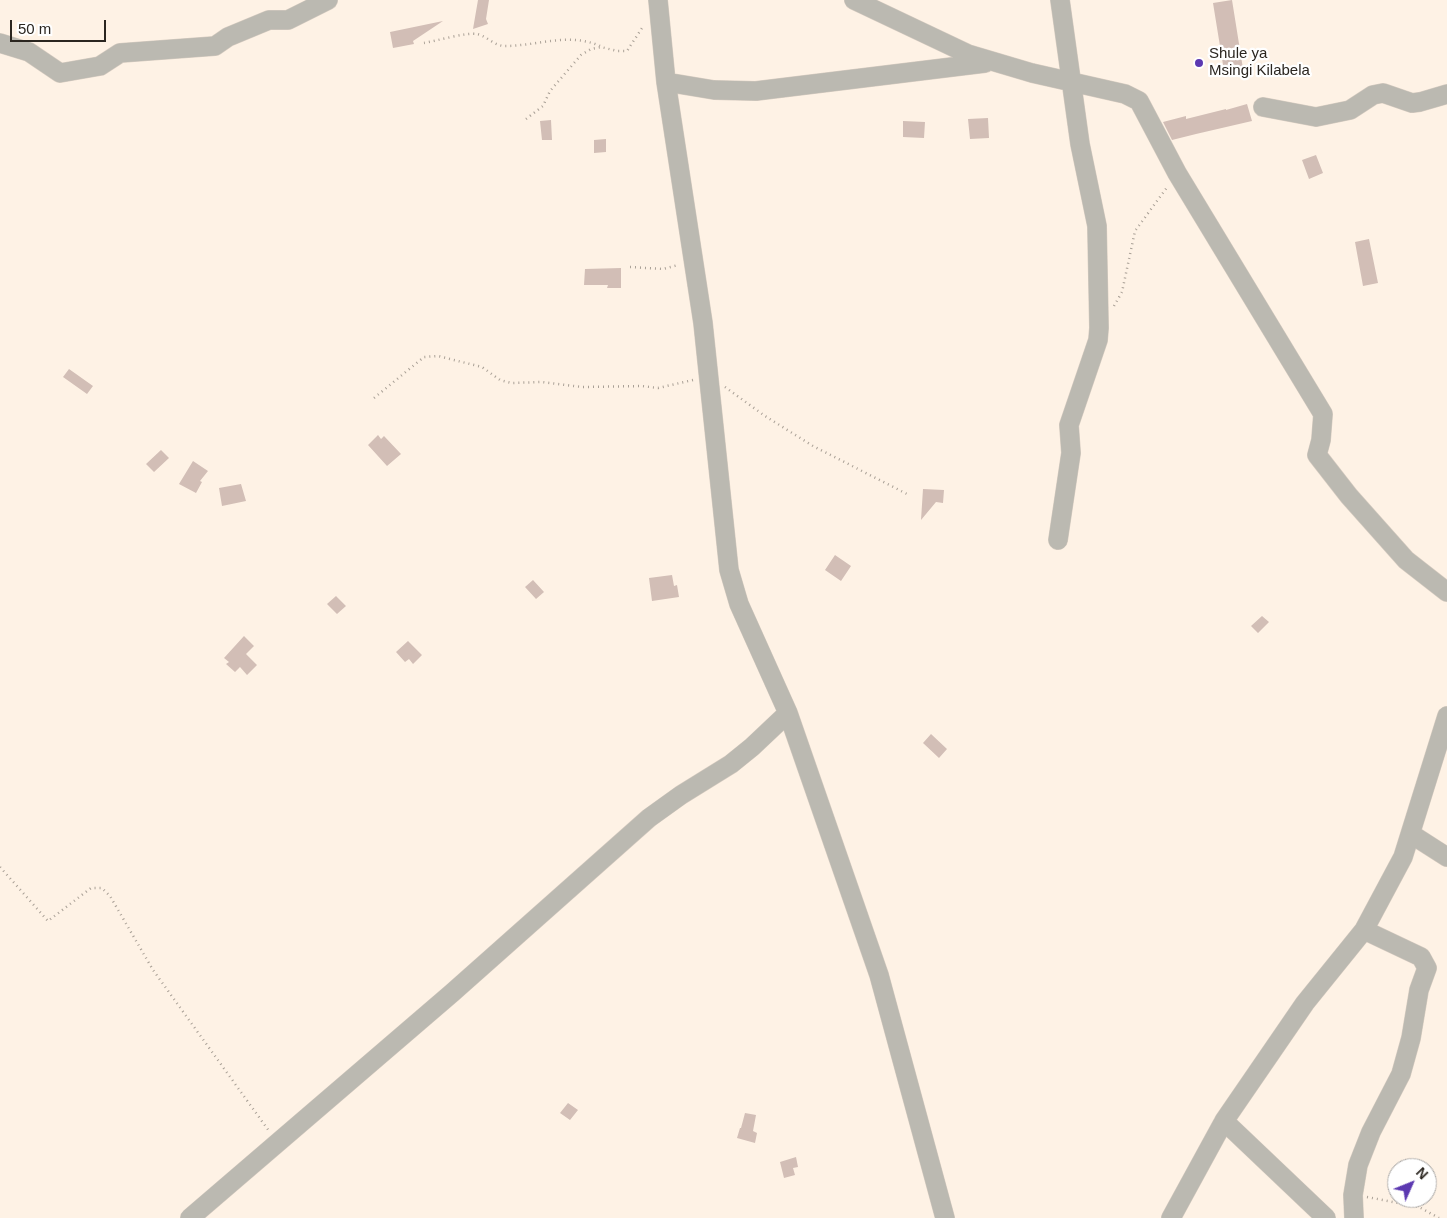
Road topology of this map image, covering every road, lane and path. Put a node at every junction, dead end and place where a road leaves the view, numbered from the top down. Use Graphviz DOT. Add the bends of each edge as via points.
graph roads {
  1 [pos="328,0"];
  2 [pos="854,0"];
  3 [pos="1060,0"];
  4 [pos="658,3"];
  5 [pos="0,43"];
  6 [pos="424,43"];
  7 [pos="601,47"];
  8 [pos="994,62"];
  9 [pos="666,82"];
  10 [pos="1070,82"];
  11 [pos="1447,94"];
  12 [pos="1263,108"];
  13 [pos="526,119"];
  14 [pos="1177,173"];
  15 [pos="692,257"];
  16 [pos="630,267"];
  17 [pos="1099,328"];
  18 [pos="709,376"];
  19 [pos="374,398"];
  20 [pos="907,494"];
  21 [pos="1058,540"];
  22 [pos="1447,592"];
  23 [pos="788,713"];
  24 [pos="1447,716"];
  25 [pos="1411,834"];
  26 [pos="1447,857"];
  27 [pos="0,867"];
  28 [pos="1364,930"];
  29 [pos="1224,1121"];
  30 [pos="277,1143"];
  31 [pos="1354,1195"];
  32 [pos="190,1218"];
  33 [pos="945,1218"];
  34 [pos="1171,1218"];
  35 [pos="1326,1218"];
  36 [pos="1354,1218"];
  37 [pos="1440,1218"];
  1 -- 5 [label="street" via="288,20 269,20 215,46 120,53 100,66 60,73 29,52"];
  2 -- 8 [label="street" via="935,40"];
  3 -- 10 [label="street"];
  4 -- 7 [label="path" via="627,51"];
  4 -- 9 [label="street"];
  6 -- 7 [label="path" via="476,34 504,46 569,39 592,42"];
  7 -- 13 [label="path" via="581,54 550,91 543,106"];
  8 -- 9 [label="street" via="756,91 714,90"];
  8 -- 10 [label="street"];
  9 -- 15 [label="street"];
  10 -- 14 [label="street" via="1125,94 1139,102"];
  10 -- 17 [label="street" via="1097,226"];
  11 -- 12 [label="street" via="1412,103 1382,93 1350,110 1316,116"];
  14 -- 17 [label="path" via="1135,231 1122,292"];
  14 -- 22 [label="street" via="1323,414 1317,455 1406,560"];
  15 -- 16 [label="path" via="663,269"];
  15 -- 18 [label="street"];
  17 -- 21 [label="street" via="1098,340 1069,426 1071,453"];
  18 -- 19 [label="path" via="658,388 511,383 500,380 482,367 438,356 424,357"];
  18 -- 20 [label="path" via="813,446"];
  18 -- 23 [label="street" via="729,570 739,604"];
  23 -- 30 [label="street" via="731,764 649,818"];
  23 -- 33 [label="street" via="879,975"];
  24 -- 25 [label="street"];
  25 -- 26 [label="street"];
  25 -- 28 [label="street" via="1403,857"];
  27 -- 30 [label="path" via="48,921 91,888 102,888 110,896 153,970"];
  28 -- 29 [label="street" via="1305,1003"];
  28 -- 31 [label="street" via="1421,957 1426,968 1401,1074 1358,1165"];
  29 -- 34 [label="street"];
  29 -- 35 [label="street"];
  30 -- 32 [label="street"];
  31 -- 36 [label="street"];
  31 -- 37 [label="path" via="1419,1207"];
}
